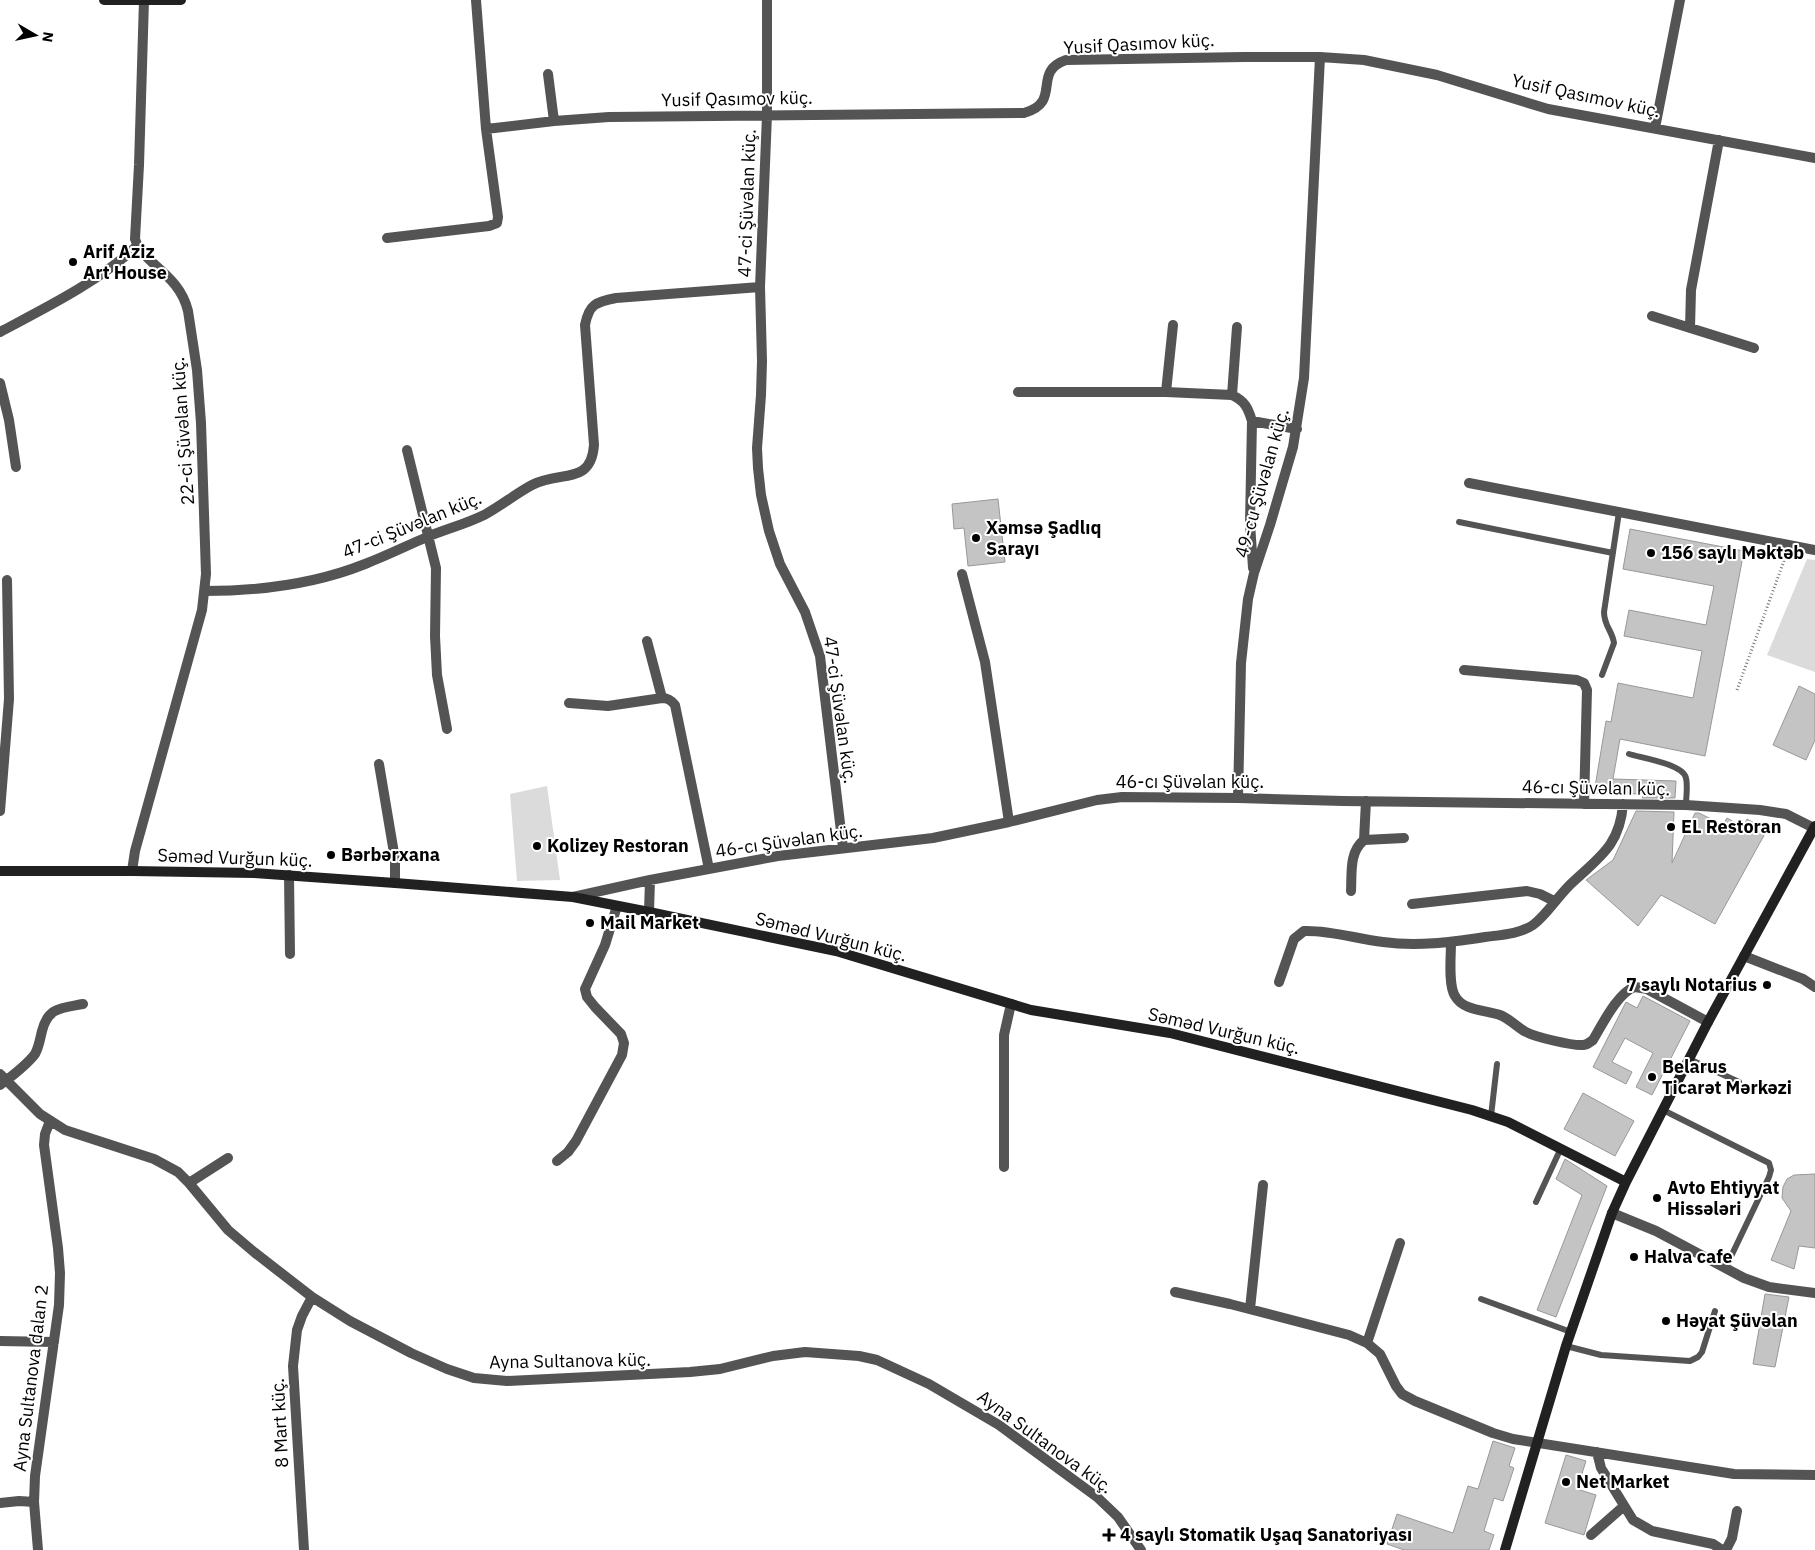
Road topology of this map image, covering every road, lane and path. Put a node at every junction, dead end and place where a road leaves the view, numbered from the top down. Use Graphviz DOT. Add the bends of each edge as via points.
graph roads {
  1 [pos="104,0"];
  2 [pos="144,0"];
  3 [pos="181,0"];
  4 [pos="476,0"];
  5 [pos="767,0"];
  6 [pos="1680,0"];
  7 [pos="1320,57"];
  8 [pos="548,74"];
  9 [pos="767,115"];
  10 [pos="554,121"];
  11 [pos="1655,128"];
  12 [pos="486,129"];
  13 [pos="1719,140"];
  14 [pos="1815,158"];
  15 [pos="387,238"];
  16 [pos="137,246"];
  17 [pos="760,286"];
  18 [pos="1652,316"];
  19 [pos="1173,324"];
  20 [pos="1237,327"];
  21 [pos="1690,328"];
  22 [pos="0,332"];
  23 [pos="1754,348"];
  24 [pos="0,383"];
  25 [pos="1018,392"];
  26 [pos="1166,392"];
  27 [pos="1232,395"];
  28 [pos="1252,421"];
  29 [pos="1297,429"];
  30 [pos="407,450"];
  31 [pos="16,467"];
  32 [pos="1469,483"];
  33 [pos="1619,512"];
  34 [pos="1459,522"];
  35 [pos="428,536"];
  36 [pos="1790,545"];
  37 [pos="1815,550"];
  38 [pos="1613,552"];
  39 [pos="1254,573"];
  40 [pos="962,574"];
  41 [pos="6,580"];
  42 [pos="205,591"];
  43 [pos="647,641"];
  44 [pos="1464,670"];
  45 [pos="1602,675"];
  46 [pos="1737,690"];
  47 [pos="662,698"];
  48 [pos="569,704"];
  49 [pos="447,729"];
  50 [pos="1629,754"];
  51 [pos="379,764"];
  52 [pos="1238,798"];
  53 [pos="1366,801"];
  54 [pos="1584,804"];
  55 [pos="1623,804"];
  56 [pos="1686,806"];
  57 [pos="0,811"];
  58 [pos="1009,822"];
  59 [pos="1814,827"];
  60 [pos="1404,838"];
  61 [pos="1364,840"];
  62 [pos="843,848"];
  63 [pos="709,869"];
  64 [pos="0,871"];
  65 [pos="132,871"];
  66 [pos="289,875"];
  67 [pos="650,880"];
  68 [pos="395,883"];
  69 [pos="1351,891"];
  70 [pos="573,898"];
  71 [pos="1554,901"];
  72 [pos="1412,904"];
  73 [pos="617,906"];
  74 [pos="649,912"];
  75 [pos="1450,942"];
  76 [pos="290,954"];
  77 [pos="1744,956"];
  78 [pos="1279,982"];
  79 [pos="1815,987"];
  80 [pos="83,1004"];
  81 [pos="1011,1004"];
  82 [pos="1708,1022"];
  83 [pos="1689,1059"];
  84 [pos="1497,1064"];
  85 [pos="2,1080"];
  86 [pos="1739,1082"];
  87 [pos="1663,1110"];
  88 [pos="1490,1116"];
  89 [pos="50,1121"];
  90 [pos="1561,1148"];
  91 [pos="228,1158"];
  92 [pos="557,1161"];
  93 [pos="1004,1167"];
  94 [pos="1626,1182"];
  95 [pos="189,1183"];
  96 [pos="1263,1185"];
  97 [pos="1536,1202"];
  98 [pos="1612,1213"];
  99 [pos="1400,1243"];
  100 [pos="1725,1268"];
  101 [pos="1176,1292"];
  102 [pos="1815,1294"];
  103 [pos="312,1297"];
  104 [pos="1481,1299"];
  105 [pos="1250,1309"];
  106 [pos="1715,1311"];
  107 [pos="1571,1332"];
  108 [pos="0,1341"];
  109 [pos="54,1342"];
  110 [pos="1367,1343"];
  111 [pos="1566,1346"];
  112 [pos="1537,1444"];
  113 [pos="1597,1452"];
  114 [pos="1815,1475"];
  115 [pos="34,1502"];
  116 [pos="0,1504"];
  117 [pos="1624,1506"];
  118 [pos="1737,1511"];
  119 [pos="1591,1534"];
  120 [pos="38,1550"];
  121 [pos="304,1550"];
  122 [pos="1141,1550"];
  123 [pos="1505,1550"];
  124 [pos="1724,1550"];
  1 -- 2 [label="street"];
  2 -- 3 [label="street"];
  2 -- 16 [label="street" via="134,231"];
  4 -- 12 [label="street"];
  5 -- 9 [label="street, 47-ci Şüvəlan küç."];
  6 -- 11 [label="street"];
  7 -- 9 [label="street, Yusif Qasımov küç." via="1066,60 1051,69 1043,103 1036,110 1024,113"];
  7 -- 11 [label="street, Yusif Qasımov küç." via="1364,60 1413,69 1548,109"];
  7 -- 29 [label="street, 49-cu Şüvəlan küç." via="1304,378"];
  8 -- 10 [label="street"];
  9 -- 10 [label="street, Yusif Qasımov küç."];
  9 -- 17 [label="street, 47-ci Şüvəlan küç."];
  10 -- 12 [label="street, Yusif Qasımov küç."];
  11 -- 13 [label="street, Yusif Qasımov küç."];
  12 -- 15 [label="street" via="497,223"];
  13 -- 14 [label="street, Yusif Qasımov küç."];
  13 -- 21 [label="street" via="1691,290"];
  16 -- 22 [label="street" via="106,271"];
  16 -- 42 [label="street, 22-ci Şüvəlan küç." via="180,291 188,311 199,391"];
  17 -- 35 [label="street, 47-ci Şüvəlan küç." via="616,298 592,306 585,325 594,444 593,458 588,467 579,473 540,481 485,514"];
  17 -- 62 [label="street, 47-ci Şüvəlan küç." via="761,395 757,448 761,495 780,564 805,612 820,656"];
  18 -- 21 [label="street"];
  19 -- 26 [label="street"];
  20 -- 27 [label="street"];
  21 -- 23 [label="street"];
  24 -- 31 [label="street"];
  25 -- 26 [label="street"];
  26 -- 27 [label="street"];
  27 -- 28 [label="street" via="1248,407"];
  28 -- 29 [label="street"];
  28 -- 39 [label="street" via="1250,522"];
  29 -- 39 [label="street, 49-cu Şüvəlan küç."];
  30 -- 35 [label="street"];
  32 -- 33 [label="street"];
  33 -- 36 [label="street"];
  33 -- 38 [label="lane"];
  34 -- 38 [label="lane"];
  35 -- 42 [label="street, 47-ci Şüvəlan küç." via="363,565 320,578"];
  35 -- 49 [label="street" via="436,568 437,675"];
  36 -- 37 [label="street"];
  36 -- 46 [label="path"];
  38 -- 45 [label="lane" via="1604,620 1614,643"];
  39 -- 52 [label="street, 49-cu Şüvəlan küç." via="1241,663"];
  40 -- 58 [label="street" via="985,662"];
  41 -- 57 [label="street" via="8,699"];
  42 -- 65 [label="street, 22-ci Şüvəlan küç."];
  43 -- 47 [label="street"];
  44 -- 54 [label="street" via="1584,683 1587,690"];
  47 -- 48 [label="street" via="608,706"];
  47 -- 63 [label="street" via="675,705"];
  50 -- 56 [label="lane" via="1676,767 1684,773 1687,778"];
  51 -- 68 [label="street" via="395,859"];
  52 -- 53 [label="street, 46-cı Şüvəlan küç."];
  52 -- 58 [label="street, 46-cı Şüvəlan küç." via="1110,798"];
  53 -- 54 [label="street, 46-cı Şüvəlan küç."];
  53 -- 61 [label="street"];
  54 -- 55 [label="street, 46-cı Şüvəlan küç."];
  55 -- 56 [label="street, 46-cı Şüvəlan küç."];
  55 -- 71 [label="street" via="1622,821 1610,846"];
  56 -- 59 [label="street, 46-cı Şüvəlan küç." via="1786,814"];
  58 -- 62 [label="street, 46-cı Şüvəlan küç." via="920,840"];
  59 -- 77 [label="street"];
  60 -- 61 [label="street"];
  61 -- 69 [label="street" via="1354,854"];
  62 -- 63 [label="street, 46-cı Şüvəlan küç."];
  63 -- 67 [label="street, 46-cı Şüvəlan küç."];
  64 -- 65 [label="street, Səməd Vurğun küç."];
  65 -- 66 [label="street, Səməd Vurğun küç."];
  66 -- 68 [label="street, Səməd Vurğun küç."];
  66 -- 76 [label="street"];
  67 -- 70 [label="street, 46-cı Şüvəlan küç."];
  67 -- 74 [label="street"];
  68 -- 70 [label="street, Səməd Vurğun küç."];
  70 -- 73 [label="street, Səməd Vurğun küç."];
  71 -- 72 [label="street" via="1527,891"];
  71 -- 75 [label="street" via="1540,919 1518,932"];
  73 -- 74 [label="street, Səməd Vurğun küç."];
  73 -- 92 [label="street" via="606,944 585,989 587,997 621,1034 624,1043 622,1055 576,1141"];
  74 -- 81 [label="street, Səməd Vurğun küç." via="836,951"];
  75 -- 78 [label="street" via="1405,944 1304,931 1294,939"];
  75 -- 82 [label="street" via="1452,988 1460,1003 1507,1018 1533,1035 1578,1045 1589,1043 1616,1004 1635,987 1647,989"];
  77 -- 79 [label="street" via="1803,978"];
  77 -- 82 [label="street"];
  80 -- 85 [label="street" via="50,1014 36,1052 27,1063"];
  81 -- 88 [label="street, Səməd Vurğun küç." via="1045,1013 1170,1033"];
  81 -- 93 [label="street" via="1004,1035"];
  82 -- 83 [label="street"];
  83 -- 86 [label="lane"];
  83 -- 87 [label="street"];
  84 -- 88 [label="lane"];
  85 -- 89 [label="street, Ayna Sultanova küç."];
  87 -- 94 [label="street"];
  87 -- 100 [label="lane" via="1769,1163 1769,1177"];
  88 -- 90 [label="street, Səməd Vurğun küç."];
  89 -- 95 [label="street, Ayna Sultanova küç." via="73,1133 154,1159 178,1172"];
  89 -- 109 [label="street, Ayna Sultanova dalan 2" via="44,1145 60,1273"];
  90 -- 94 [label="street, Səməd Vurğun küç."];
  90 -- 97 [label="lane"];
  91 -- 95 [label="street"];
  94 -- 98 [label="street"];
  95 -- 103 [label="street, Ayna Sultanova küç." via="228,1230"];
  96 -- 105 [label="street"];
  98 -- 100 [label="street" via="1656,1231"];
  98 -- 107 [label="street"];
  99 -- 110 [label="street"];
  100 -- 102 [label="street" via="1769,1287"];
  101 -- 105 [label="street"];
  103 -- 121 [label="street, 8 Mart küç." via="297,1330 293,1366"];
  103 -- 122 [label="street, Ayna Sultanova küç." via="411,1353 462,1375 487,1380 690,1372 805,1352 877,1360 929,1384 999,1425 1097,1497 1118,1517"];
  104 -- 107 [label="lane"];
  105 -- 110 [label="street" via="1349,1335"];
  106 -- 111 [label="lane" via="1702,1352 1690,1361 1601,1356"];
  107 -- 111 [label="street"];
  108 -- 109 [label="street"];
  109 -- 115 [label="street, Ayna Sultanova dalan 2"];
  110 -- 112 [label="street" via="1380,1354 1402,1394 1493,1433"];
  111 -- 112 [label="street"];
  112 -- 113 [label="street"];
  112 -- 123 [label="street"];
  113 -- 114 [label="street" via="1734,1474"];
  113 -- 117 [label="street" via="1601,1468"];
  115 -- 116 [label="street"];
  115 -- 120 [label="street, Ayna Sultanova dalan 2"];
  117 -- 119 [label="street"];
  117 -- 124 [label="street" via="1633,1520 1652,1531 1713,1544"];
  118 -- 124 [label="street" via="1732,1538"];
}
